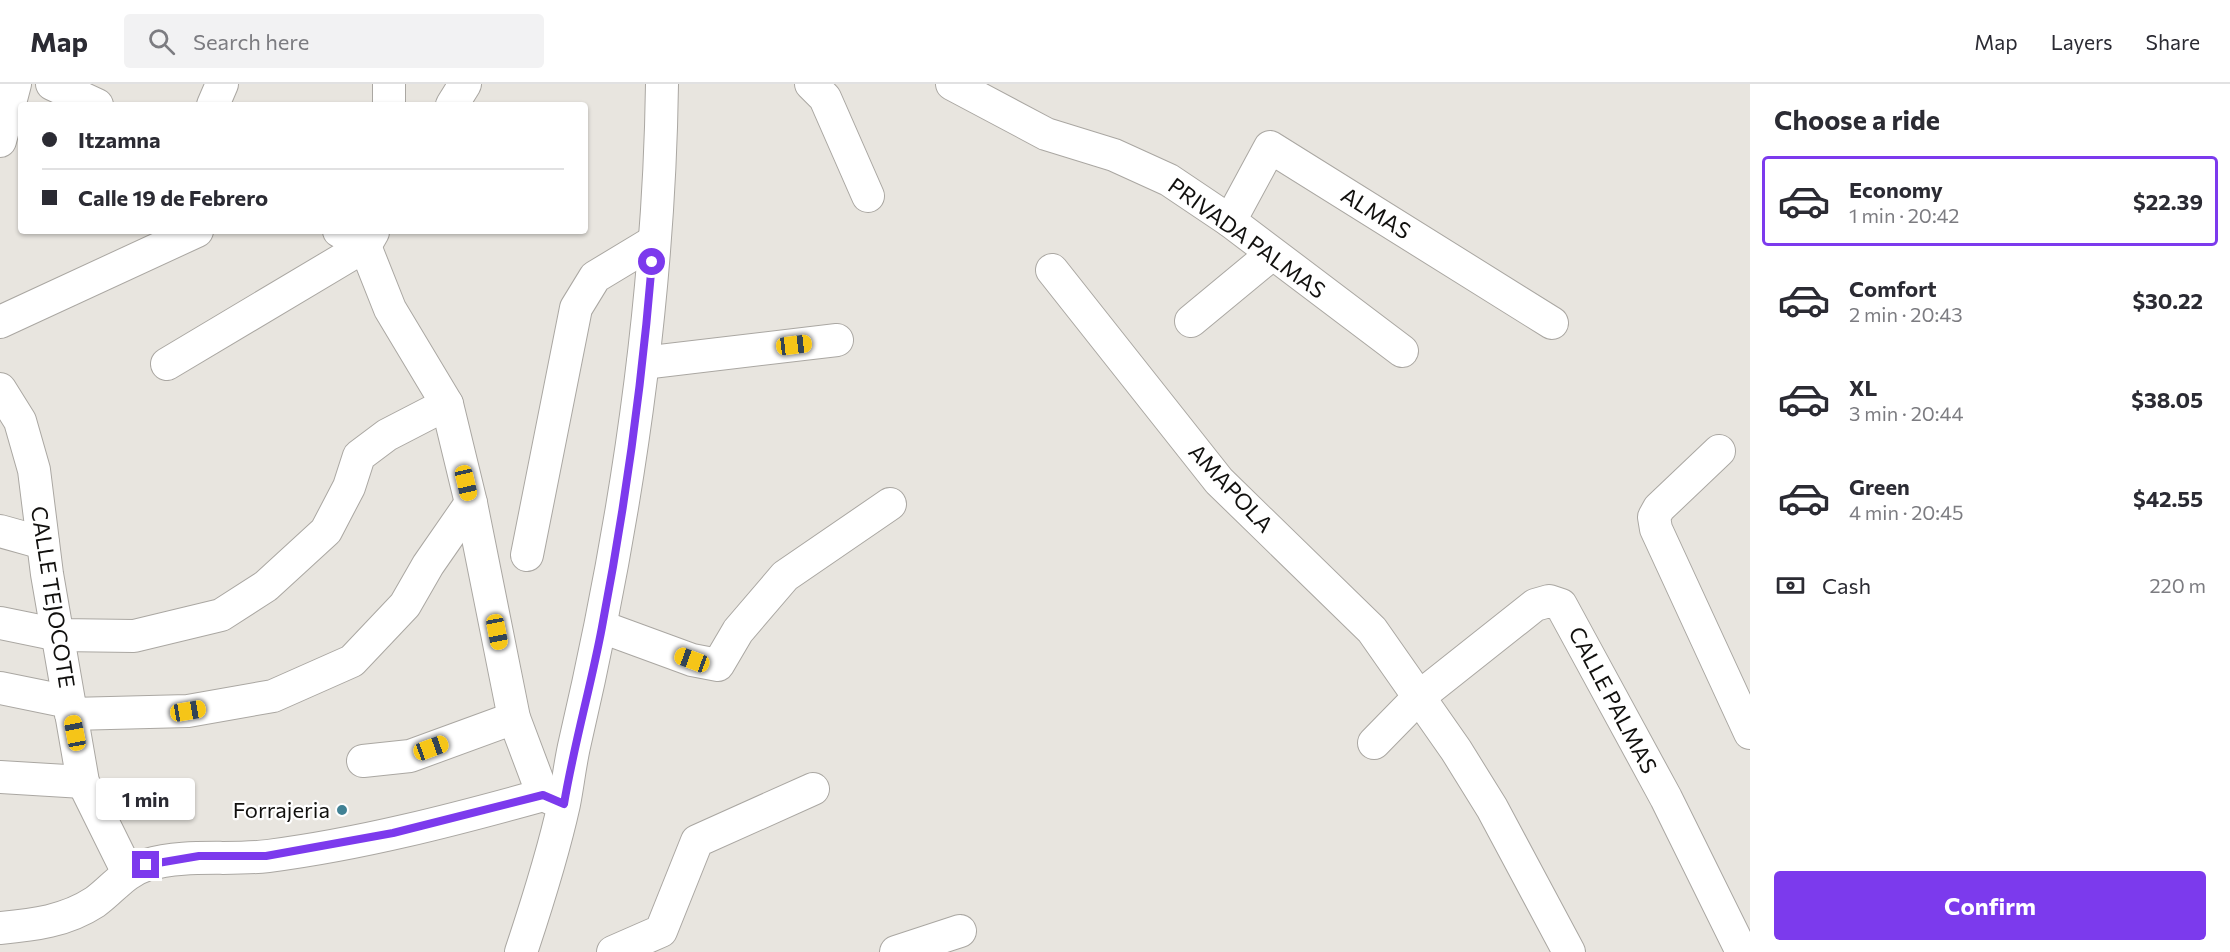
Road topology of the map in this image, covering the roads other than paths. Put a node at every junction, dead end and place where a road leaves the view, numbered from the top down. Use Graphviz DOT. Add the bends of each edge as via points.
graph roads {
  1 [pos="15,84"];
  2 [pos="52,84"];
  3 [pos="389,84"];
  4 [pos="465,84"];
  5 [pos="662,84"];
  6 [pos="812,84"];
  7 [pos="952,84"];
  8 [pos="91,102"];
  9 [pos="389,102"];
  10 [pos="454,102"];
  11 [pos="0,141"];
  12 [pos="868,196"];
  13 [pos="1230,221"];
  14 [pos="191,234"];
  15 [pos="359,236"];
  16 [pos="653,243"];
  17 [pos="1272,254"];
  18 [pos="1052,270"];
  19 [pos="1191,321"];
  20 [pos="0,322"];
  21 [pos="1552,323"];
  22 [pos="837,340"];
  23 [pos="1402,351"];
  24 [pos="643,363"];
  25 [pos="168,364"];
  26 [pos="0,389"];
  27 [pos="447,404"];
  28 [pos="1719,451"];
  29 [pos="471,503"];
  30 [pos="890,504"];
  31 [pos="0,531"];
  32 [pos="43,543"];
  33 [pos="527,555"];
  34 [pos="0,623"];
  35 [pos="602,627"];
  36 [pos="58,635"];
  37 [pos="0,688"];
  38 [pos="1419,697"];
  39 [pos="70,708"];
  40 [pos="514,718"];
  41 [pos="1750,733"];
  42 [pos="1374,743"];
  43 [pos="363,760"];
  44 [pos="0,777"];
  45 [pos="83,782"];
  46 [pos="813,789"];
  47 [pos="553,800"];
  48 [pos="128,873"];
  49 [pos="0,928"];
  50 [pos="960,931"];
  51 [pos="521,952"];
  52 [pos="613,952"];
  53 [pos="896,952"];
  54 [pos="1569,952"];
  55 [pos="1742,952"];
  1 -- 11 [label="street"];
  2 -- 8 [label="street"];
  3 -- 9 [label="street"];
  4 -- 10 [label="street"];
  5 -- 16 [label="street"];
  6 -- 12 [label="street" via="825,98"];
  7 -- 13 [label="street, PRIVADA PALMAS" via="1046,134 1114,155 1169,180"];
  13 -- 17 [label="street, PRIVADA PALMAS"];
  13 -- 21 [label="street, ALMAS" via="1270,147"];
  14 -- 20 [label="street"];
  15 -- 25 [label="street"];
  15 -- 27 [label="street" via="390,309"];
  16 -- 24 [label="street"];
  16 -- 33 [label="street" via="595,277 576,308"];
  17 -- 19 [label="street"];
  17 -- 23 [label="street, PRIVADA PALMAS"];
  18 -- 38 [label="street, AMAPOLA" via="1219,481 1372,630"];
  22 -- 24 [label="street"];
  24 -- 35 [label="street"];
  26 -- 32 [label="street, CALLE TEJOCOTE" via="20,422 34,470"];
  27 -- 29 [label="street"];
  27 -- 36 [label="street" via="387,435 359,456 349,487 326,531 266,586 220,615 134,636"];
  28 -- 41 [label="street" via="1654,517 1656,530"];
  29 -- 39 [label="street" via="405,605 352,661 273,696 188,711"];
  29 -- 40 [label="street"];
  30 -- 35 [label="street" via="785,576 738,631 718,665 692,660"];
  31 -- 32 [label="street"];
  32 -- 36 [label="street, CALLE TEJOCOTE"];
  34 -- 36 [label="street"];
  35 -- 47 [label="street" via="572,757"];
  36 -- 39 [label="street, CALLE TEJOCOTE"];
  37 -- 39 [label="street"];
  38 -- 42 [label="street, CALLE PALMAS"];
  38 -- 54 [label="street" via="1492,808"];
  38 -- 55 [label="street, CALLE PALMAS" via="1535,605 1549,601 1561,605 1666,798"];
  39 -- 45 [label="street, CALLE TEJOCOTE"];
  40 -- 43 [label="street" via="410,756"];
  40 -- 47 [label="street"];
  44 -- 45 [label="street"];
  45 -- 48 [label="street, CALLE TEJOCOTE"];
  46 -- 52 [label="street" via="697,841 661,931"];
  47 -- 48 [label="street" via="266,856 199,856 146,865"];
  47 -- 51 [label="street"];
  48 -- 49 [label="street" via="76,914 60,920"];
  50 -- 53 [label="street"];
}
